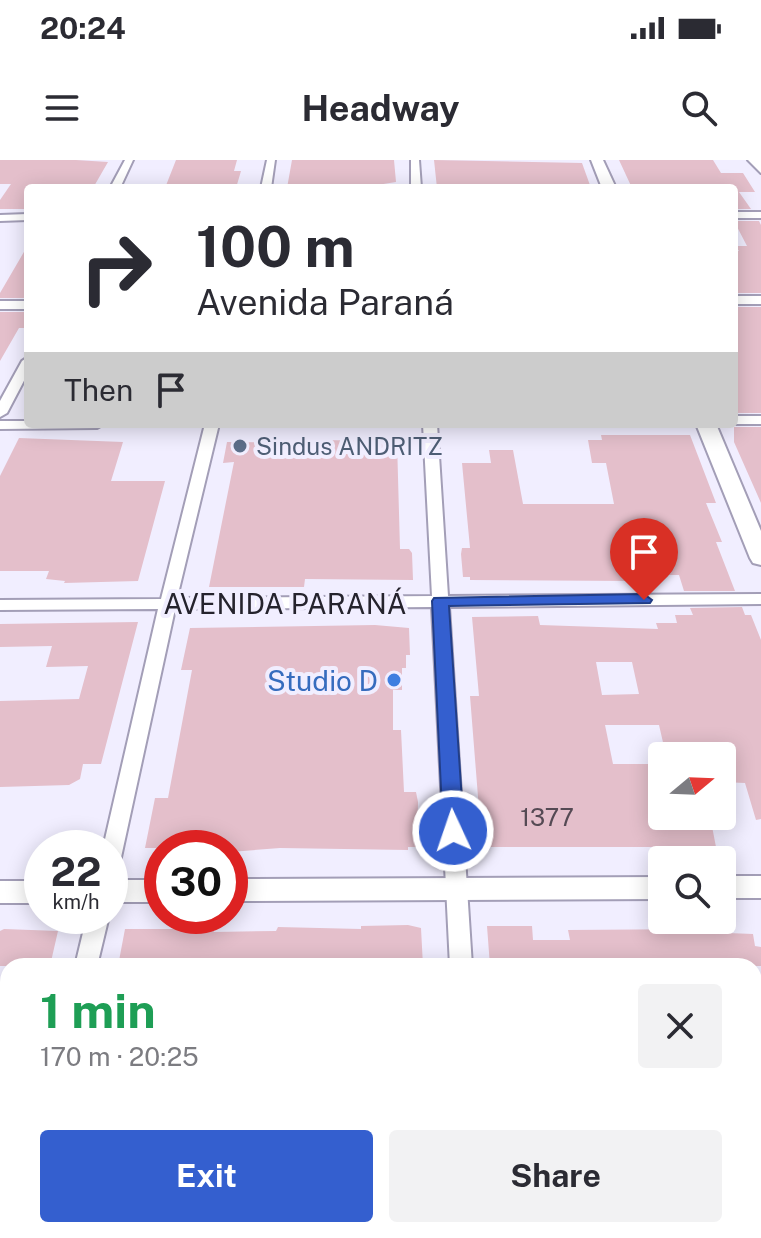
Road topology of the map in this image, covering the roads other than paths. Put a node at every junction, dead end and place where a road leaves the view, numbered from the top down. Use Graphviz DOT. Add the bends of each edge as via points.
graph roads {
  1 [pos="129,160"];
  2 [pos="271,160"];
  3 [pos="415,160"];
  4 [pos="597,160"];
  5 [pos="754,160"];
  6 [pos="761,169"];
  7 [pos="117,184"];
  8 [pos="267,184"];
  9 [pos="416,184"];
  10 [pos="607,184"];
  11 [pos="738,215"];
  12 [pos="761,215"];
  13 [pos="24,217"];
  14 [pos="0,218"];
  15 [pos="738,300"];
  16 [pos="761,300"];
  17 [pos="0,305"];
  18 [pos="24,305"];
  19 [pos="24,368"];
  20 [pos="0,413"];
  21 [pos="738,420"];
  22 [pos="761,420"];
  23 [pos="0,425"];
  24 [pos="24,425"];
  25 [pos="211,428"];
  26 [pos="430,428"];
  27 [pos="708,428"];
  28 [pos="761,558"];
  29 [pos="761,599"];
  30 [pos="440,601"];
  31 [pos="168,603"];
  32 [pos="0,605"];
  33 [pos="117,830"];
  34 [pos="736,887"];
  35 [pos="761,887"];
  36 [pos="648,888"];
  37 [pos="457,889"];
  38 [pos="248,890"];
  39 [pos="0,892"];
  40 [pos="24,892"];
  41 [pos="94,934"];
  42 [pos="88,958"];
  43 [pos="461,958"];
  1 -- 7 [label="street"];
  2 -- 8 [label="street"];
  3 -- 9 [label="street"];
  4 -- 10 [label="main road"];
  5 -- 6 [label="main road"];
  11 -- 12 [label="street"];
  13 -- 14 [label="street"];
  15 -- 16 [label="street"];
  17 -- 18 [label="street"];
  19 -- 20 [label="street"];
  21 -- 22 [label="street"];
  23 -- 24 [label="street"];
  25 -- 31 [label="street"];
  26 -- 30 [label="street"];
  27 -- 28 [label="main road"];
  29 -- 30 [label="street, AVENIDA PARANÁ"];
  30 -- 31 [label="street, AVENIDA PARANÁ"];
  30 -- 37 [label="street"];
  31 -- 32 [label="street, AVENIDA PARANÁ"];
  31 -- 33 [label="street"];
  34 -- 35 [label="street"];
  36 -- 37 [label="street"];
  37 -- 38 [label="street"];
  37 -- 43 [label="street"];
  39 -- 40 [label="street"];
  41 -- 42 [label="street"];
}
